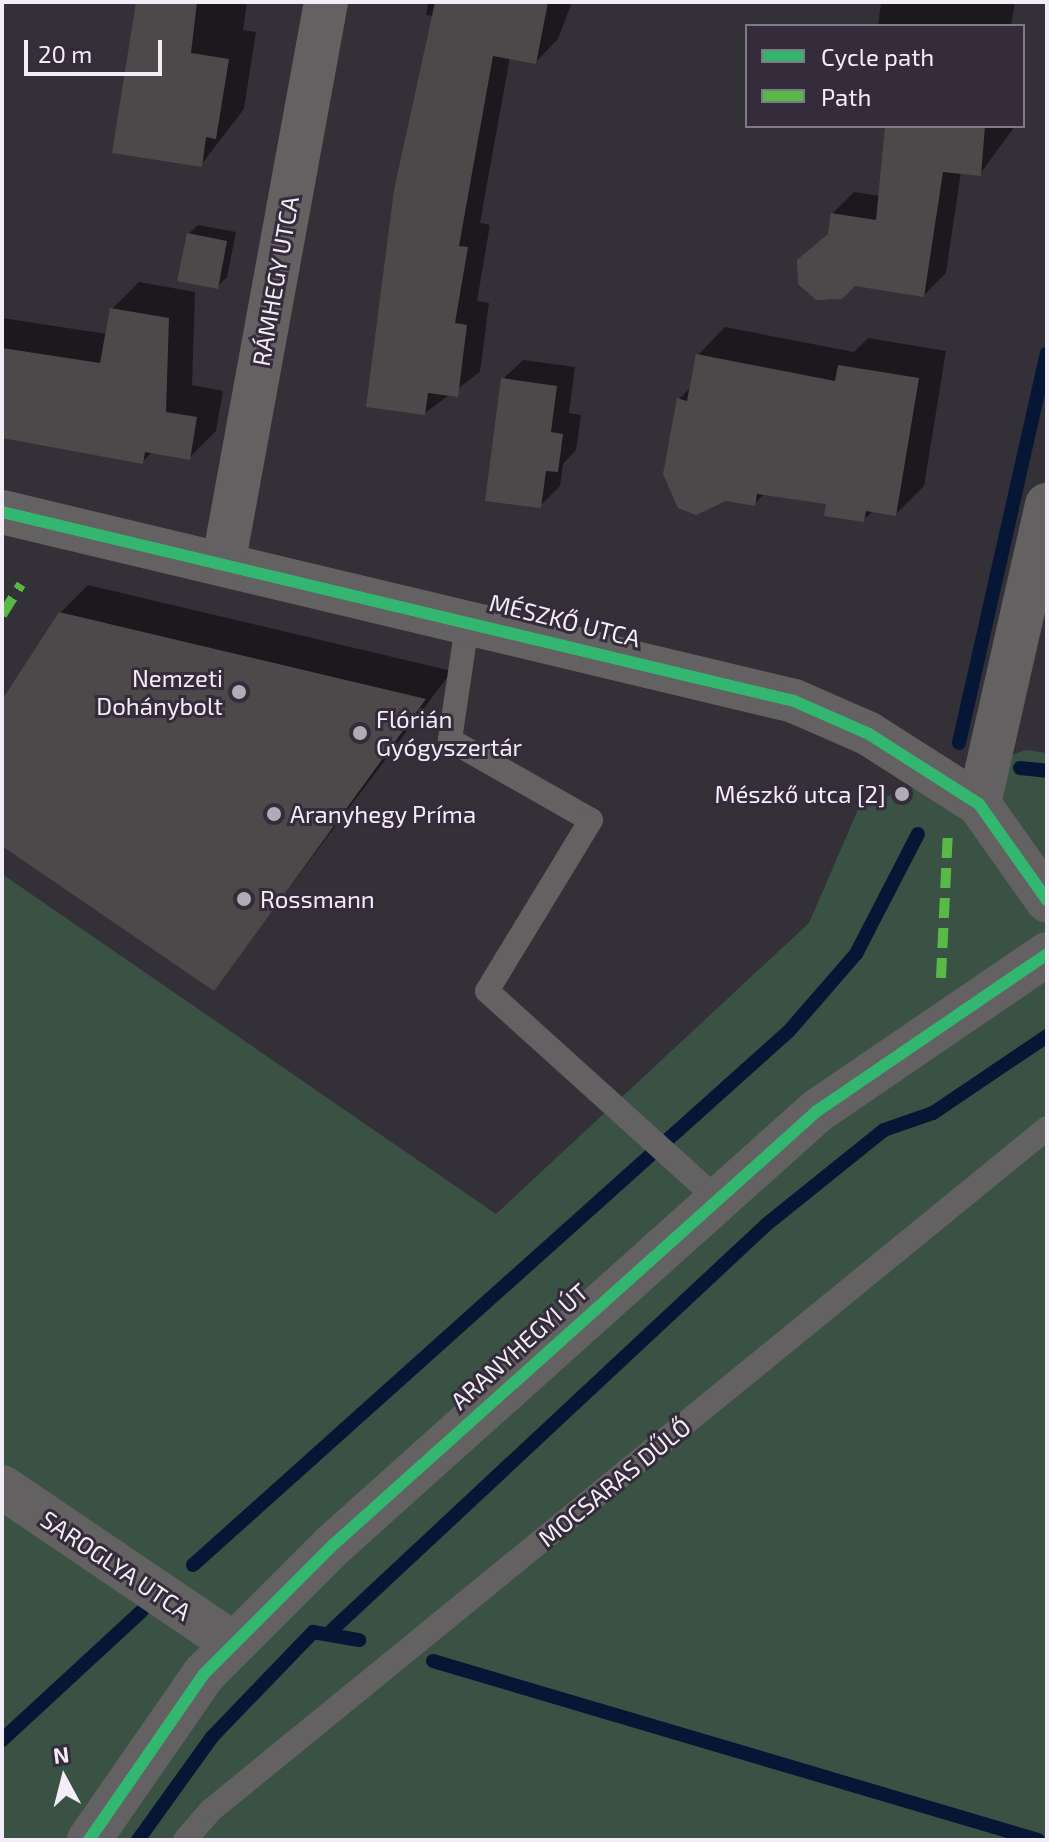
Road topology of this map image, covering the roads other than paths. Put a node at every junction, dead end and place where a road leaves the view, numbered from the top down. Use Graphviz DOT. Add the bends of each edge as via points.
graph roads {
  1 [pos="326,2"];
  2 [pos="1047,505"];
  3 [pos="2,512"];
  4 [pos="224,560"];
  5 [pos="468,619"];
  6 [pos="979,804"];
  7 [pos="1047,900"];
  8 [pos="1047,954"];
  9 [pos="1047,1128"];
  10 [pos="717,1199"];
  11 [pos="2,1487"];
  12 [pos="231,1642"];
  13 [pos="89,1840"];
  14 [pos="185,1840"];
  1 -- 4 [label="street, RÁMHEGY UTCA"];
  2 -- 6 [label="street"];
  3 -- 4 [label="street, MÉSZKŐ UTCA"];
  4 -- 5 [label="street, MÉSZKŐ UTCA"];
  5 -- 6 [label="street, MÉSZKŐ UTCA" via="794,701 869,734"];
  5 -- 10 [label="lane" via="450,740 591,820 487,991"];
  6 -- 7 [label="street, MÉSZKŐ UTCA"];
  8 -- 10 [label="street, ARANYHEGYI ÚT" via="817,1111"];
  9 -- 14 [label="lane, MOCSARAS DŰLŐ" via="210,1811"];
  10 -- 12 [label="street, ARANYHEGYI ÚT"];
  11 -- 12 [label="street, SAROGLYA UTCA"];
  12 -- 13 [label="street, ARANYHEGYI ÚT" via="159,1731"];
}
